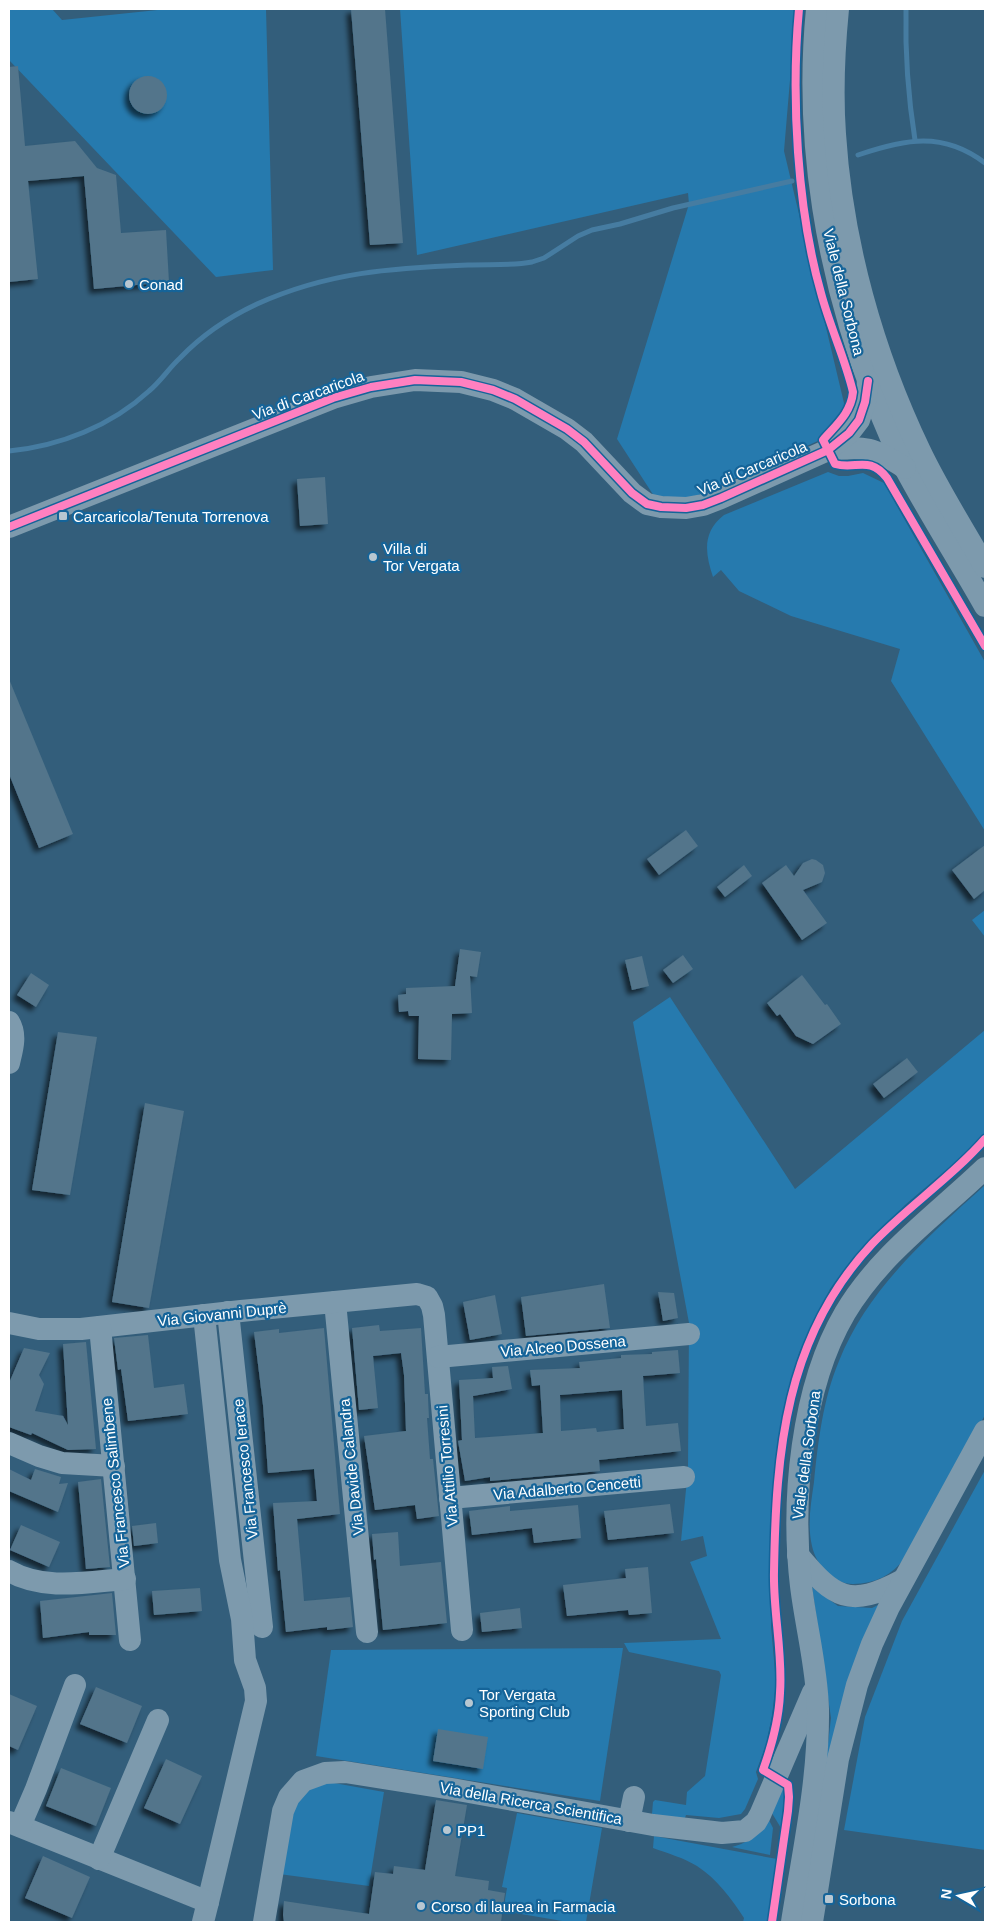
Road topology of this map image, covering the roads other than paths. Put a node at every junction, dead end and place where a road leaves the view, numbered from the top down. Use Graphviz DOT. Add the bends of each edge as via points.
graph roads {
  1 [pos="817,9"];
  2 [pos="838,9"];
  3 [pos="868,381"];
  4 [pos="828,450"];
  5 [pos="905,468"];
  6 [pos="9,527"];
  7 [pos="985,567"];
  8 [pos="985,606"];
  9 [pos="11,1028"];
  10 [pos="9,1064"];
  11 [pos="985,1168"];
  12 [pos="335,1302"];
  13 [pos="431,1303"];
  14 [pos="228,1312"];
  15 [pos="204,1316"];
  16 [pos="9,1323"];
  17 [pos="100,1327"];
  18 [pos="689,1334"];
  19 [pos="438,1357"];
  20 [pos="985,1431"];
  21 [pos="9,1443"];
  22 [pos="979,1451"];
  23 [pos="114,1466"];
  24 [pos="684,1477"];
  25 [pos="450,1498"];
  26 [pos="798,1555"];
  27 [pos="9,1571"];
  28 [pos="125,1580"];
  29 [pos="903,1580"];
  30 [pos="262,1627"];
  31 [pos="462,1630"];
  32 [pos="367,1632"];
  33 [pos="130,1640"];
  34 [pos="816,1684"];
  35 [pos="75,1685"];
  36 [pos="158,1720"];
  37 [pos="634,1797"];
  38 [pos="629,1820"];
  39 [pos="14,1824"];
  40 [pos="99,1858"];
  41 [pos="206,1912"];
  42 [pos="264,1922"];
  43 [pos="792,1922"];
  44 [pos="812,1922"];
  1 -- 3 [label="street, Viale della Sorbona" via="814,104 822,199 843,303"];
  2 -- 7 [label="street, Viale della Sorbona" via="834,83 836,148 842,198 863,297 907,425"];
  3 -- 4 [label="street, Via di Carcaricola" via="859,420"];
  3 -- 5 [label="street, Viale della Sorbona"];
  4 -- 5 [label="street, Via di Carcaricola" via="872,449"];
  4 -- 6 [label="street, Via di Carcaricola" via="703,505 661,507 647,504 632,493 600,457 567,429 515,399 469,384 415,380 371,386 327,400"];
  5 -- 8 [label="street, Viale della Sorbona"];
  9 -- 10 [label="street" via="14,1043"];
  11 -- 26 [label="street, Viale della Sorbona" via="876,1269 845,1314 828,1346 813,1390 806,1426 797,1511"];
  12 -- 13 [label="street, Via Giovanni Duprè" via="417,1294 424,1295"];
  12 -- 14 [label="street, Via Giovanni Duprè"];
  12 -- 32 [label="street, Via Davide Calandra"];
  13 -- 19 [label="street, Via Attilio Torresini"];
  14 -- 15 [label="street, Via Giovanni Duprè"];
  14 -- 30 [label="street, Via Francesco Ierace"];
  15 -- 17 [label="street, Via Giovanni Duprè"];
  15 -- 41 [label="street" via="230,1560 242,1619 245,1660 256,1701"];
  16 -- 17 [label="street, Via Giovanni Duprè" via="48,1329"];
  17 -- 23 [label="street, Via Francesco Salimbene"];
  18 -- 19 [label="street, Via Alceo Dossena"];
  19 -- 25 [label="street, Via Attilio Torresini"];
  20 -- 22 [label="street"];
  21 -- 23 [label="street" via="62,1463"];
  22 -- 29 [label="street"];
  23 -- 28 [label="street, Via Francesco Salimbene"];
  24 -- 25 [label="street, Via Adalberto Cencetti"];
  25 -- 31 [label="street, Via Attilio Torresini"];
  26 -- 29 [label="street" via="821,1582 847,1595 871,1596"];
  26 -- 34 [label="street, Viale della Sorbona"];
  27 -- 28 [label="street" via="55,1584"];
  28 -- 33 [label="street, Via Francesco Salimbene"];
  29 -- 44 [label="street" via="872,1644 852,1699 838,1759"];
  34 -- 38 [label="street, Via della Ricerca Scientifica" via="762,1810 751,1827 722,1833"];
  34 -- 43 [label="street, Viale della Sorbona" via="815,1769"];
  35 -- 39 [label="street" via="36,1789"];
  36 -- 40 [label="street"];
  37 -- 38 [label="street"];
  38 -- 42 [label="street, Via della Ricerca Scientifica" via="345,1772 317,1775 296,1787 283,1811"];
  39 -- 40 [label="street"];
  40 -- 41 [label="street"];
}
